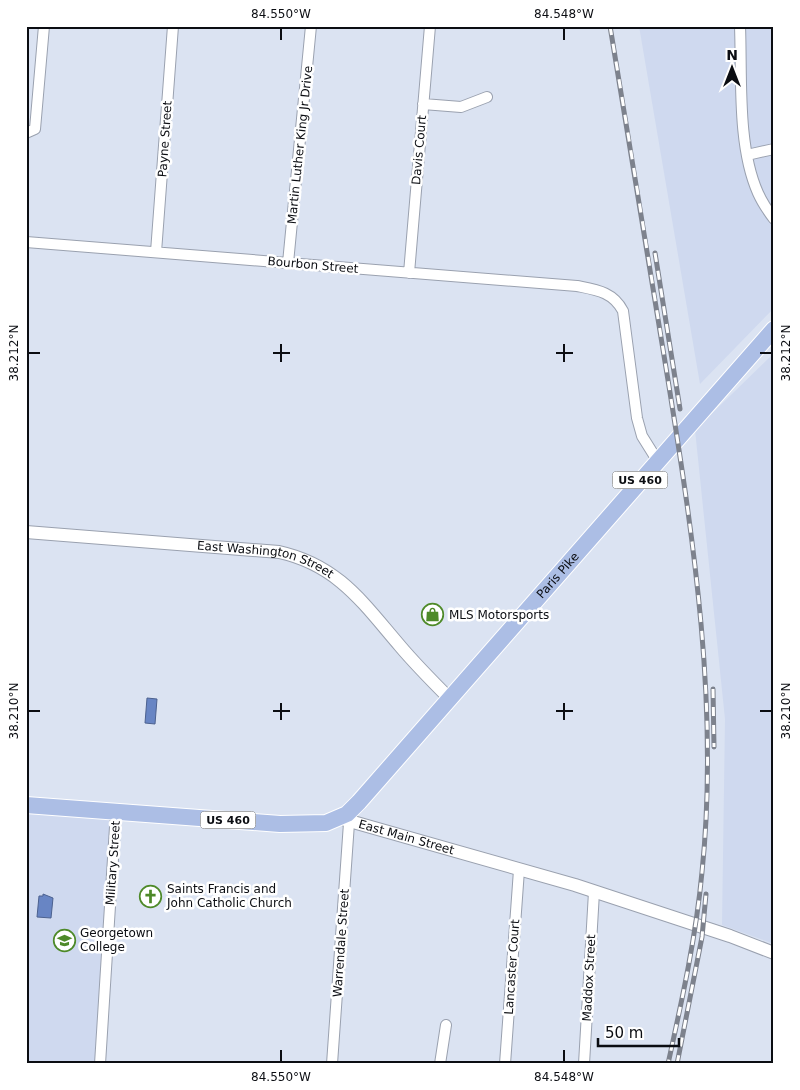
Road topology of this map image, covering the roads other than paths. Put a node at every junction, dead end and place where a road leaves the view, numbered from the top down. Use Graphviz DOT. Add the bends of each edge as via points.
graph roads {
  1 [pos="44,26"];
  2 [pos="173,26"];
  3 [pos="312,26"];
  4 [pos="430,26"];
  5 [pos="740,26"];
  6 [pos="487,97"];
  7 [pos="423,104"];
  8 [pos="26,133"];
  9 [pos="774,148"];
  10 [pos="747,155"];
  11 [pos="774,219"];
  12 [pos="26,242"];
  13 [pos="156,252"];
  14 [pos="288,263"];
  15 [pos="409,273"];
  16 [pos="774,328"];
  17 [pos="657,460"];
  18 [pos="26,532"];
  19 [pos="450,699"];
  20 [pos="26,805"];
  21 [pos="116,811"];
  22 [pos="344,821"];
  23 [pos="519,870"];
  24 [pos="594,892"];
  25 [pos="774,953"];
  26 [pos="446,1025"];
  27 [pos="100,1064"];
  28 [pos="332,1064"];
  29 [pos="440,1064"];
  30 [pos="505,1064"];
  31 [pos="584,1064"];
  1 -- 8 [label="street" via="35,129"];
  2 -- 13 [label="street, Payne Street"];
  3 -- 14 [label="street, Martin Luther King Jr Drive"];
  4 -- 7 [label="street, Davis Court"];
  5 -- 10 [label="street"];
  6 -- 7 [label="street" via="461,107"];
  7 -- 15 [label="street, Davis Court"];
  9 -- 10 [label="street"];
  10 -- 11 [label="street" via="758,193"];
  12 -- 13 [label="street, Bourbon Street"];
  13 -- 14 [label="street, Bourbon Street"];
  14 -- 15 [label="street, Bourbon Street"];
  15 -- 17 [label="street, Bourbon Street" via="577,286 605,292 619,303 623,311 637,418 642,436"];
  16 -- 17 [label="main road, Paris Pike / US 460"];
  17 -- 19 [label="main road, Paris Pike / US 460"];
  18 -- 19 [label="street, East Washington Street" via="279,552 314,563 348,586"];
  19 -- 22 [label="main road, Paris Pike / US 460"];
  20 -- 21 [label="main road, East Main Street / US 460"];
  21 -- 22 [label="main road, East Main Street / US 460" via="280,824"];
  21 -- 27 [label="street, Military Street"];
  22 -- 23 [label="street, East Main Street"];
  22 -- 28 [label="street, Warrendale Street"];
  23 -- 24 [label="street, East Main Street"];
  23 -- 30 [label="street, Lancaster Court"];
  24 -- 25 [label="street, East Main Street"];
  24 -- 31 [label="street, Maddox Street"];
  26 -- 29 [label="street"];
}
